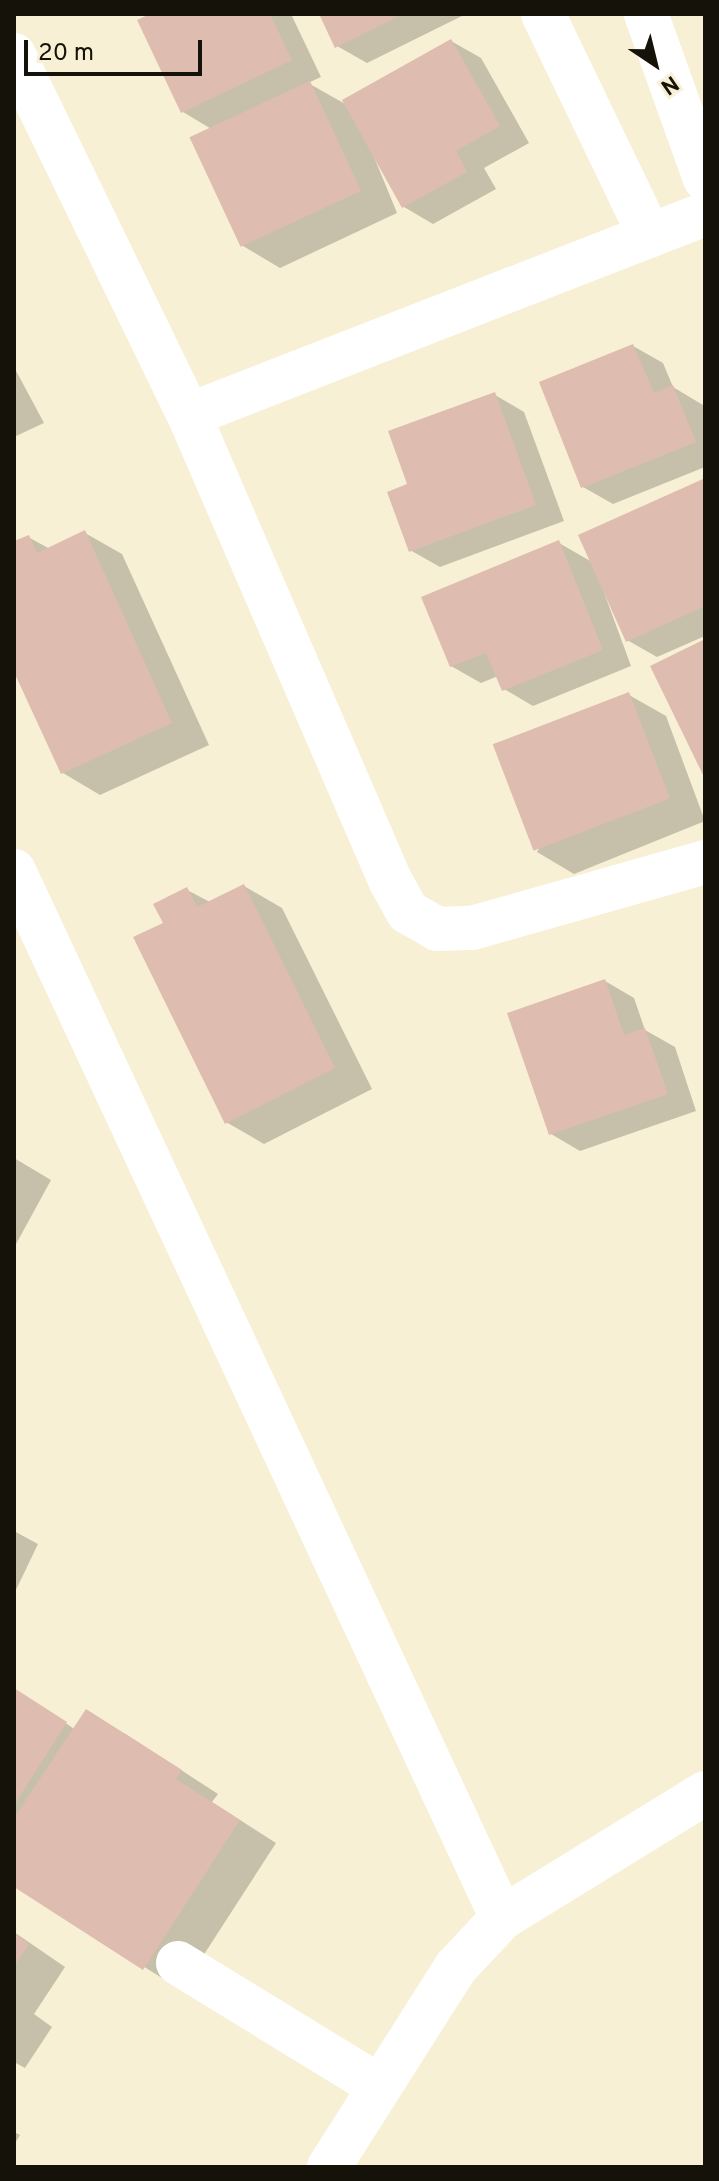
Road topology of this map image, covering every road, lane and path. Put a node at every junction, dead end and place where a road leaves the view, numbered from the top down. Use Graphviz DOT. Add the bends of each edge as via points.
graph roads {
  1 [pos="543,14"];
  2 [pos="646,14"];
  3 [pos="14,55"];
  4 [pos="705,179"];
  5 [pos="705,214"];
  6 [pos="650,236"];
  7 [pos="189,415"];
  8 [pos="705,862"];
  9 [pos="14,871"];
  10 [pos="705,1793"];
  11 [pos="502,1918"];
  12 [pos="178,1963"];
  13 [pos="379,2086"];
  14 [pos="329,2167"];
  1 -- 6 [label="street"];
  2 -- 4 [label="street"];
  3 -- 7 [label="street"];
  5 -- 6 [label="street"];
  6 -- 7 [label="street"];
  7 -- 8 [label="street" via="408,912 437,929 472,928"];
  9 -- 11 [label="street"];
  10 -- 11 [label="street"];
  11 -- 13 [label="street" via="456,1967"];
  12 -- 13 [label="street"];
  13 -- 14 [label="street"];
}
